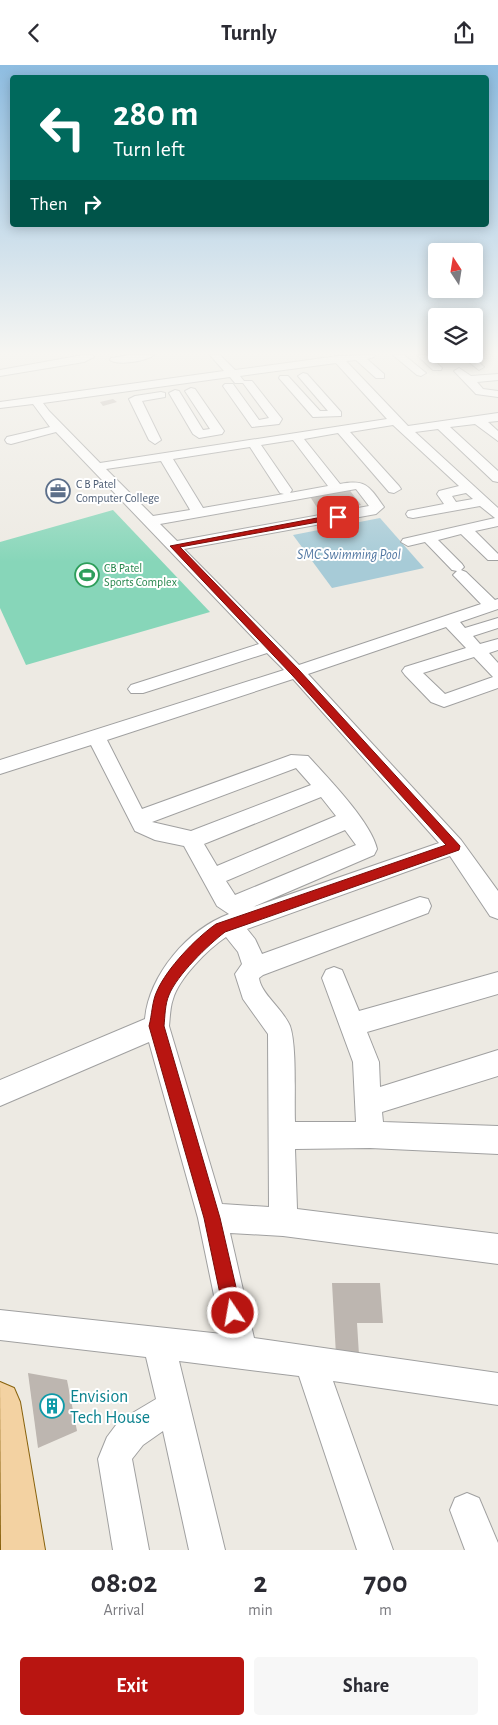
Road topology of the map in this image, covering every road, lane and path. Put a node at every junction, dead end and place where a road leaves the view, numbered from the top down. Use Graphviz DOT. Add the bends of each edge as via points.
graph roads {
  1 [pos="57,424"];
  2 [pos="148,424"];
  3 [pos="193,424"];
  4 [pos="213,424"];
  5 [pos="373,424"];
  6 [pos="400,424"];
  7 [pos="445,424"];
  8 [pos="483,424"];
  9 [pos="440,425"];
  10 [pos="59,428"];
  11 [pos="341,429"];
  12 [pos="406,430"];
  13 [pos="296,436"];
  14 [pos="498,437"];
  15 [pos="11,440"];
  16 [pos="155,440"];
  17 [pos="253,443"];
  18 [pos="165,457"];
  19 [pos="97,467"];
  20 [pos="498,478"];
  21 [pos="498,483"];
  22 [pos="334,485"];
  23 [pos="470,489"];
  24 [pos="284,494"];
  25 [pos="302,494"];
  26 [pos="483,501"];
  27 [pos="246,504"];
  28 [pos="452,506"];
  29 [pos="225,507"];
  30 [pos="196,508"];
  31 [pos="412,514"];
  32 [pos="181,515"];
  33 [pos="498,515"];
  34 [pos="321,520"];
  35 [pos="150,521"];
  36 [pos="498,522"];
  37 [pos="301,523"];
  38 [pos="464,529"];
  39 [pos="262,530"];
  40 [pos="427,533"];
  41 [pos="240,534"];
  42 [pos="196,542"];
  43 [pos="408,542"];
  44 [pos="174,546"];
  45 [pos="493,557"];
  46 [pos="495,605"];
  47 [pos="449,621"];
  48 [pos="498,623"];
  49 [pos="462,634"];
  50 [pos="498,644"];
  51 [pos="270,646"];
  52 [pos="477,651"];
  53 [pos="296,672"];
  54 [pos="498,673"];
  55 [pos="498,682"];
  56 [pos="137,689"];
  57 [pos="95,737"];
  58 [pos="0,767"];
  59 [pos="325,788"];
  60 [pos="137,819"];
  61 [pos="350,819"];
  62 [pos="192,840"];
  63 [pos="454,846"];
  64 [pos="212,878"];
  65 [pos="420,906"];
  66 [pos="498,909"];
  67 [pos="229,923"];
  68 [pos="255,967"];
  69 [pos="334,978"];
  70 [pos="498,983"];
  71 [pos="352,1025"];
  72 [pos="156,1026"];
  73 [pos="498,1063"];
  74 [pos="0,1093"];
  75 [pos="370,1103"];
  76 [pos="370,1135"];
  77 [pos="281,1136"];
  78 [pos="498,1140"];
  79 [pos="212,1218"];
  80 [pos="283,1222"];
  81 [pos="498,1249"];
  82 [pos="0,1325"];
  83 [pos="159,1343"];
  84 [pos="242,1352"];
  85 [pos="310,1362"];
  86 [pos="498,1389"];
  87 [pos="0,1402"];
  88 [pos="174,1407"];
  89 [pos="467,1510"];
  90 [pos="23,1550"];
  91 [pos="131,1550"];
  92 [pos="207,1550"];
  93 [pos="375,1550"];
  94 [pos="483,1550"];
  1 -- 10 [label="street"];
  2 -- 16 [label="street"];
  3 -- 4 [label="street" via="199,434 218,431"];
  5 -- 11 [label="street"];
  6 -- 12 [label="street"];
  7 -- 9 [label="street"];
  8 -- 14 [label="street"];
  9 -- 12 [label="street"];
  9 -- 20 [label="street"];
  10 -- 15 [label="street"];
  10 -- 19 [label="street"];
  11 -- 13 [label="street"];
  11 -- 31 [label="street"];
  12 -- 23 [label="street"];
  13 -- 17 [label="street"];
  13 -- 22 [label="street"];
  17 -- 18 [label="street"];
  17 -- 24 [label="street"];
  18 -- 19 [label="street"];
  18 -- 30 [label="street"];
  19 -- 35 [label="street"];
  21 -- 23 [label="street"];
  23 -- 26 [label="street"];
  23 -- 28 [label="street" via="444,494"];
  24 -- 25 [label="street"];
  24 -- 27 [label="street"];
  24 -- 37 [label="street"];
  25 -- 34 [label="street"];
  25 -- 34 [label="street" via="360,486 377,507 371,511"];
  26 -- 28 [label="street"];
  26 -- 33 [label="street"];
  27 -- 29 [label="street"];
  27 -- 39 [label="street"];
  28 -- 31 [label="street"];
  29 -- 32 [label="street"];
  29 -- 41 [label="street"];
  31 -- 40 [label="street"];
  32 -- 35 [label="street"];
  32 -- 42 [label="street"];
  34 -- 37 [label="street"];
  35 -- 44 [label="street"];
  36 -- 38 [label="street"];
  37 -- 39 [label="street"];
  38 -- 40 [label="street"];
  38 -- 45 [label="street"];
  39 -- 41 [label="street"];
  40 -- 43 [label="street"];
  40 -- 46 [label="street" via="459,571"];
  41 -- 42 [label="street"];
  42 -- 44 [label="street"];
  44 -- 51 [label="street"];
  46 -- 47 [label="street"];
  47 -- 49 [label="street"];
  47 -- 53 [label="street"];
  48 -- 49 [label="street"];
  49 -- 52 [label="street"];
  50 -- 52 [label="street"];
  51 -- 53 [label="street"];
  51 -- 56 [label="street"];
  52 -- 54 [label="street"];
  52 -- 55 [label="street" via="411,671 444,701"];
  53 -- 57 [label="street"];
  53 -- 63 [label="street"];
  57 -- 58 [label="street"];
  57 -- 60 [label="street"];
  59 -- 60 [label="street" via="304,763 296,761"];
  59 -- 61 [label="street"];
  59 -- 62 [label="street"];
  60 -- 62 [label="street" via="146,830"];
  61 -- 64 [label="street"];
  61 -- 64 [label="street" via="367,845 364,852 355,856 237,905 228,904"];
  62 -- 64 [label="street"];
  63 -- 66 [label="street"];
  63 -- 67 [label="street"];
  65 -- 68 [label="street"];
  67 -- 68 [label="street" via="247,946"];
  67 -- 72 [label="street" via="209,936 173,977 162,994"];
  68 -- 77 [label="street" via="247,974 247,980 257,1000 276,1021 280,1034"];
  69 -- 71 [label="street"];
  70 -- 71 [label="street"];
  71 -- 75 [label="street" via="366,1061"];
  72 -- 74 [label="street"];
  72 -- 79 [label="street"];
  73 -- 75 [label="street"];
  75 -- 76 [label="street"];
  76 -- 77 [label="street"];
  76 -- 78 [label="street"];
  77 -- 80 [label="street"];
  79 -- 80 [label="street"];
  79 -- 84 [label="street"];
  80 -- 81 [label="street"];
  82 -- 83 [label="street"];
  83 -- 84 [label="street"];
  83 -- 88 [label="street"];
  84 -- 85 [label="street"];
  85 -- 86 [label="street"];
  85 -- 93 [label="street"];
  87 -- 90 [label="main road"];
  88 -- 91 [label="street" via="126,1435 115,1459"];
  88 -- 92 [label="street"];
  89 -- 94 [label="street"];
}
